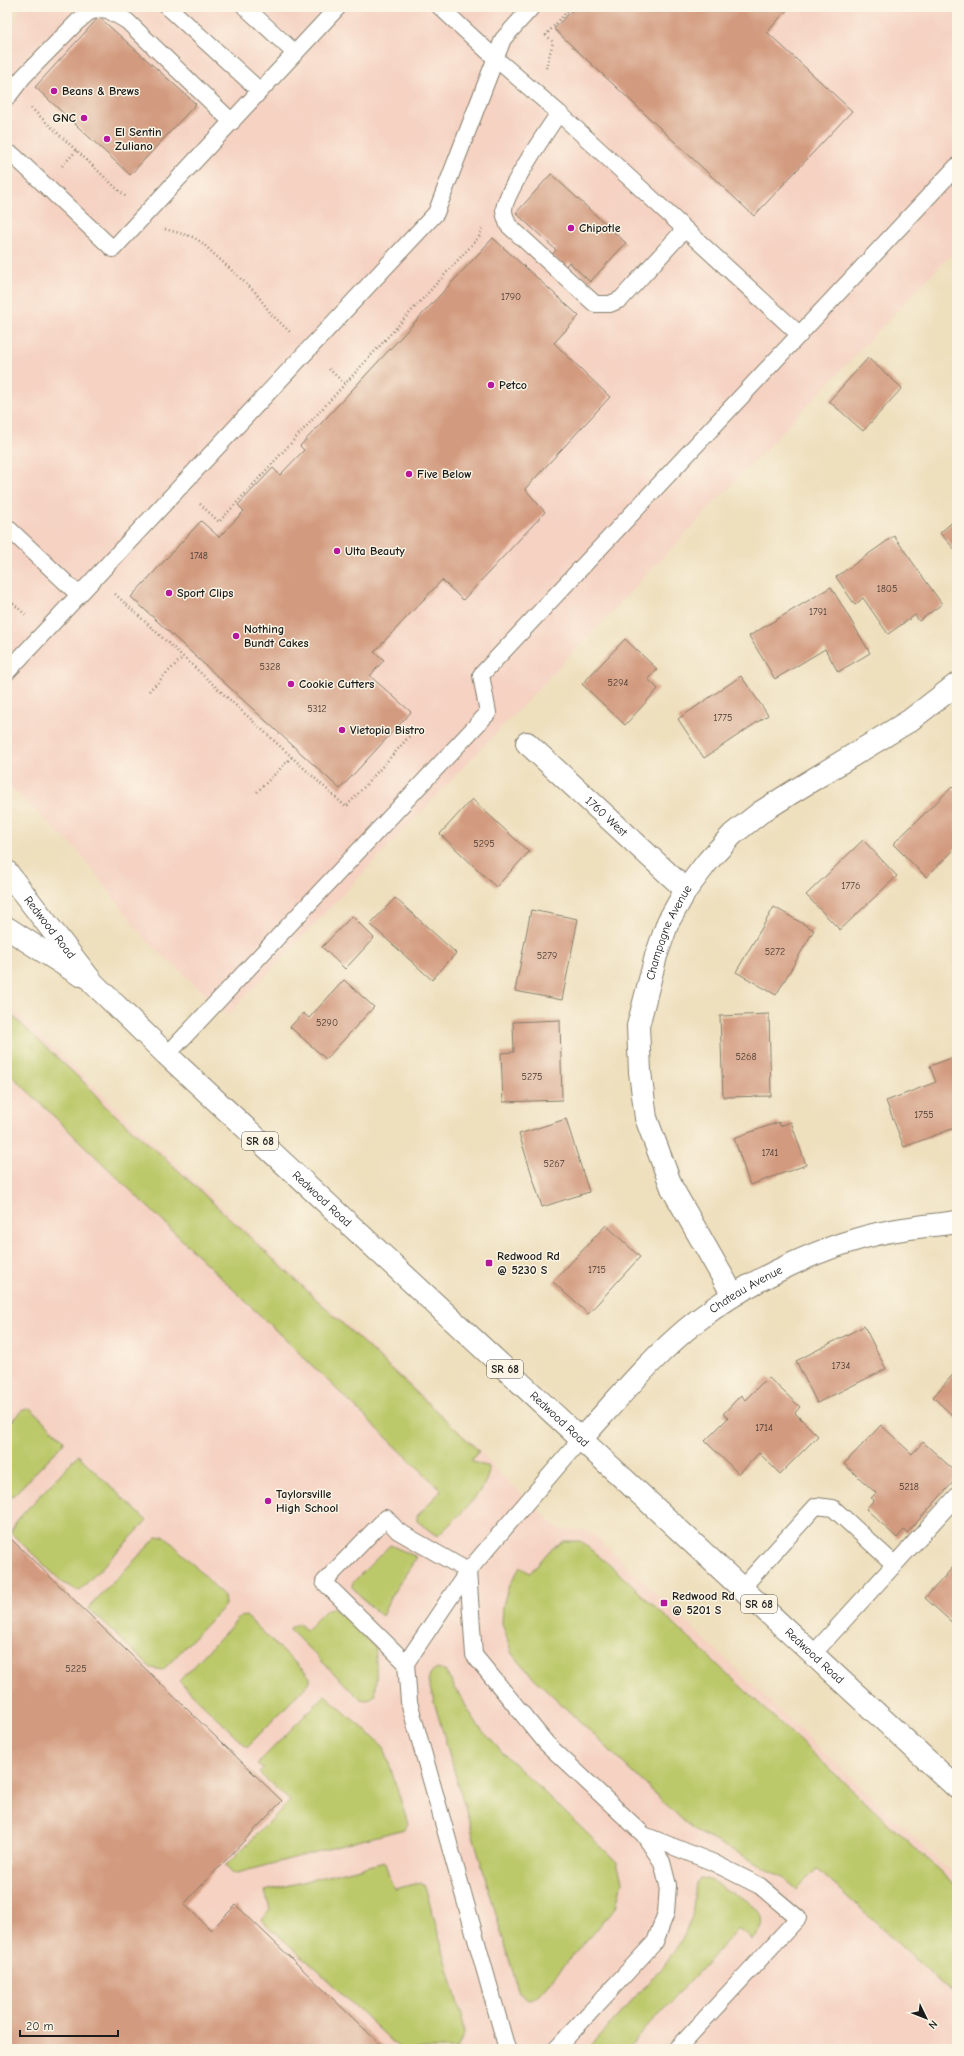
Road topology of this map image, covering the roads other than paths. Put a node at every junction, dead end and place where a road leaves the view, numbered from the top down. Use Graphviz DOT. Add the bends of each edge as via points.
graph roads {
  1 [pos="168,7"];
  2 [pos="244,7"];
  3 [pos="338,7"];
  4 [pos="440,7"];
  5 [pos="532,7"];
  6 [pos="296,53"];
  7 [pos="495,58"];
  8 [pos="260,92"];
  9 [pos="7,98"];
  10 [pos="560,112"];
  11 [pos="232,122"];
  12 [pos="9,156"];
  13 [pos="957,166"];
  14 [pos="685,229"];
  15 [pos="800,335"];
  16 [pos="7,527"];
  17 [pos="79,595"];
  18 [pos="7,672"];
  19 [pos="957,684"];
  20 [pos="527,743"];
  21 [pos="7,872"];
  22 [pos="686,890"];
  23 [pos="7,928"];
  24 [pos="93,983"];
  25 [pos="167,1055"];
  26 [pos="957,1222"];
  27 [pos="733,1295"];
  28 [pos="581,1439"];
  29 [pos="957,1496"];
  30 [pos="894,1564"];
  31 [pos="468,1571"];
  32 [pos="742,1588"];
  33 [pos="813,1654"];
  34 [pos="406,1663"];
  35 [pos="957,1788"];
  36 [pos="644,1835"];
  37 [pos="507,2049"];
  38 [pos="556,2049"];
  39 [pos="677,2049"];
  1 -- 8 [label="lane"];
  2 -- 6 [label="lane"];
  3 -- 6 [label="lane"];
  4 -- 7 [label="lane"];
  5 -- 7 [label="lane" via="503,39"];
  6 -- 8 [label="lane"];
  7 -- 10 [label="lane"];
  7 -- 17 [label="lane" via="436,213"];
  8 -- 11 [label="lane"];
  9 -- 11 [label="lane" via="23,77 76,22 88,12 100,9 108,10 127,20"];
  10 -- 14 [label="lane"];
  10 -- 14 [label="lane" via="512,190 504,209 508,225 596,304 610,304 621,299"];
  11 -- 12 [label="lane" via="113,249"];
  13 -- 15 [label="lane"];
  14 -- 15 [label="lane"];
  15 -- 25 [label="lane" via="481,675 488,713"];
  16 -- 17 [label="lane"];
  17 -- 18 [label="lane"];
  19 -- 22 [label="street, Champagne Avenue" via="909,721 762,812 733,834"];
  20 -- 22 [label="street, 1760 West"];
  21 -- 24 [label="street, Redwood Road / SR 68"];
  22 -- 27 [label="street, Champagne Avenue" via="668,922 652,970 638,1026 640,1072 646,1118 672,1188"];
  23 -- 24 [label="street, Redwood Road / SR 68"];
  24 -- 25 [label="street, Redwood Road / SR 68"];
  25 -- 28 [label="street, Redwood Road / SR 68"];
  26 -- 27 [label="street, Chateau Avenue" via="890,1231 845,1243 759,1280"];
  27 -- 28 [label="street, Chateau Avenue" via="697,1321 662,1352"];
  28 -- 31 [label="lane"];
  28 -- 32 [label="street, Redwood Road / SR 68"];
  29 -- 30 [label="lane"];
  30 -- 32 [label="lane" via="833,1508 816,1506"];
  30 -- 33 [label="lane"];
  31 -- 34 [label="lane"];
  31 -- 34 [label="lane" via="398,1531 386,1518 324,1582"];
  31 -- 36 [label="lane" via="474,1655 547,1744"];
  32 -- 33 [label="street, Redwood Road / SR 68"];
  33 -- 35 [label="street, Redwood Road / SR 68"];
  34 -- 37 [label="lane" via="409,1702"];
  36 -- 38 [label="lane" via="662,1862 668,1885 666,1913 655,1942"];
  36 -- 39 [label="lane" via="712,1862 760,1886 798,1918"];
}
